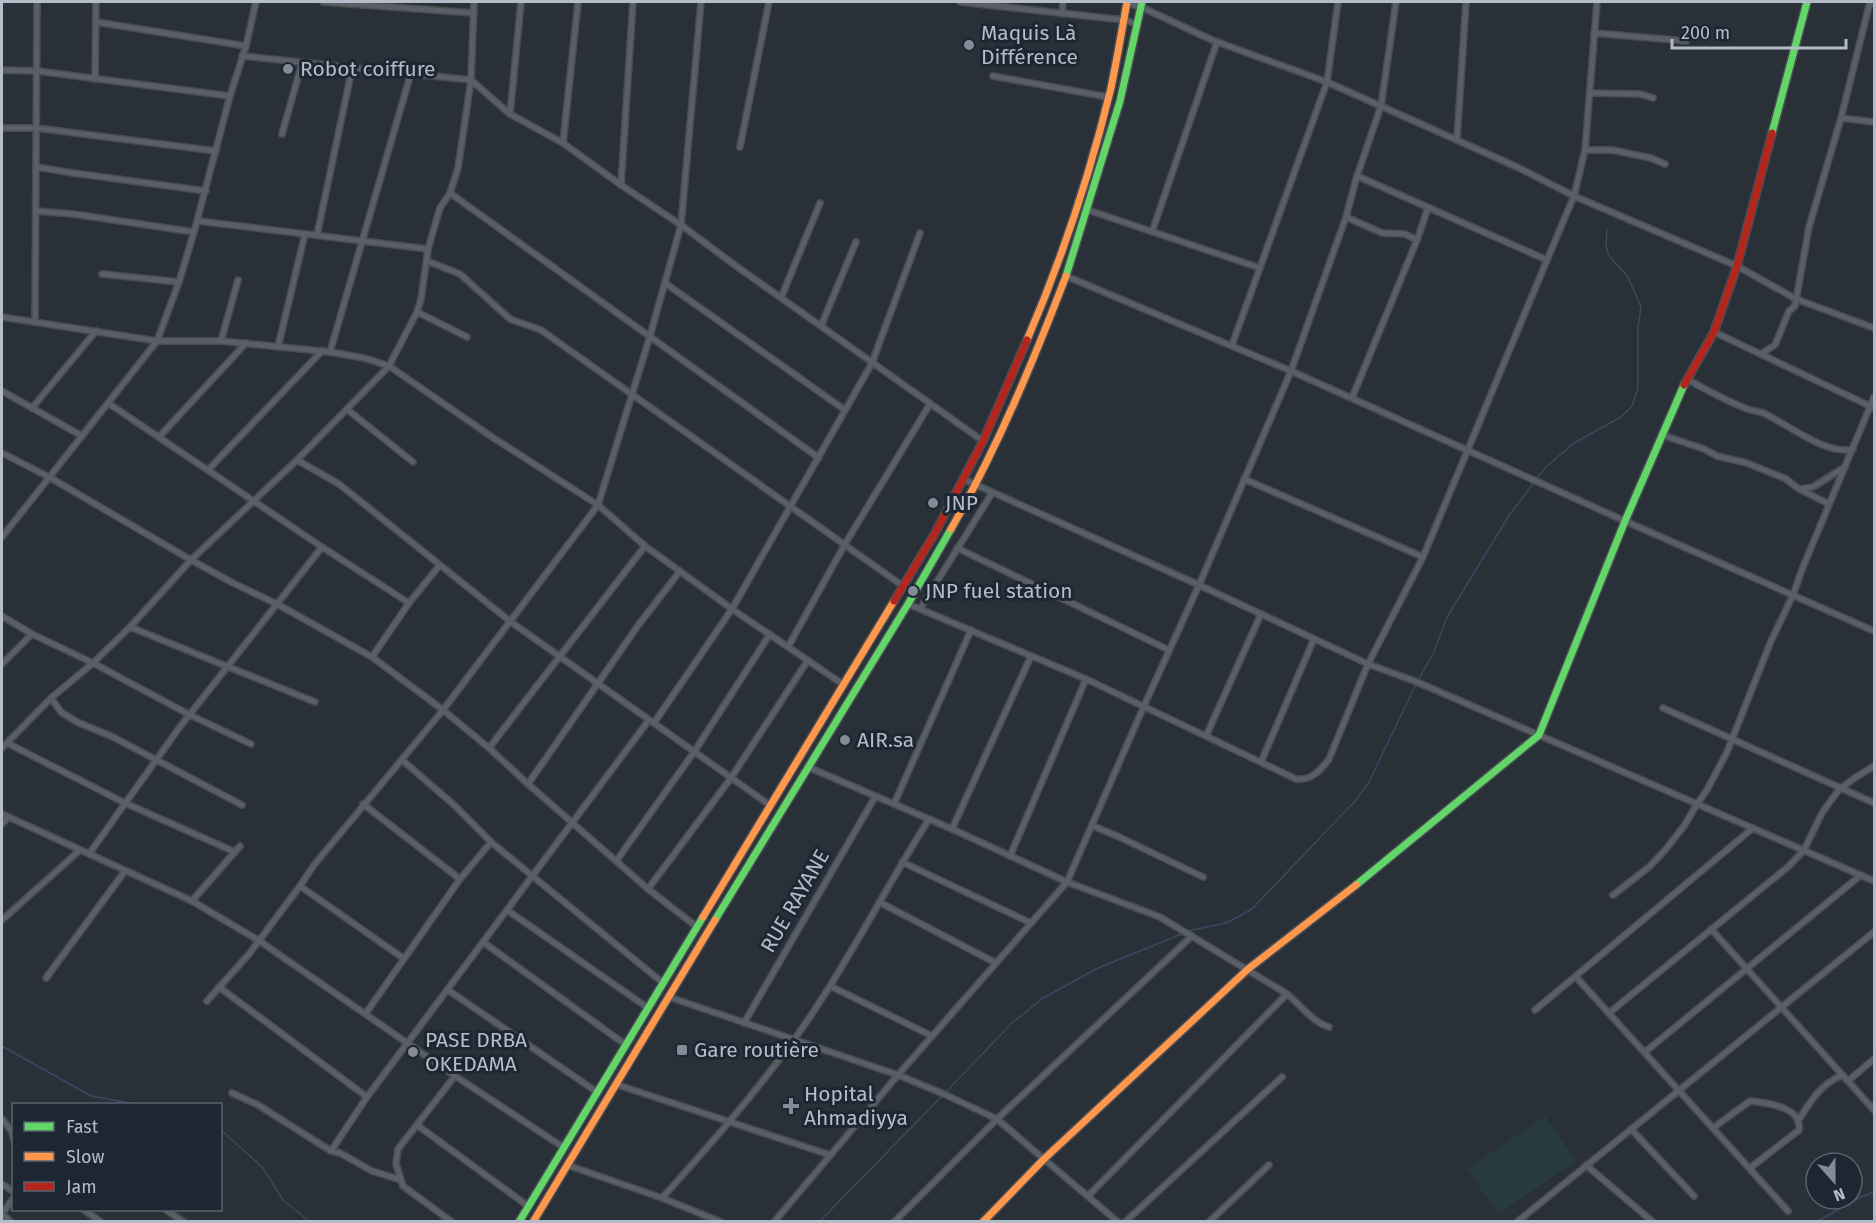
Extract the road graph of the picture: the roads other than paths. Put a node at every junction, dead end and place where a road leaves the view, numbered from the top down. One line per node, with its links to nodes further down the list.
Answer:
1 (37, 2): 35 (street)
2 (96, 2): 25 (street)
3 (256, 2): 30 (street)
4 (323, 2): 22 (street)
5 (474, 2): 22 (street)
6 (521, 2): 46 (street)
7 (578, 2): 53 (street)
8 (633, 2): 60 (street)
9 (701, 2): 70 (street)
10 (769, 2): 54 (street)
11 (960, 2): 12 (street)
12 (972, 2): 23 (street)
13 (1063, 2): 23 (street)
14 (1127, 2): 21 (street); 24 (main road)
15 (1338, 2): 40 (street)
16 (1396, 2): 45 (street)
17 (1466, 2): 52 (street)
18 (1597, 2): 27 (street)
19 (1807, 2): 82 (main road)
20 (1870, 2): 47 (street)
21 (1141, 4): 26 (main road); 29 (street)
22 (474, 13): 39 (street)
23 (1062, 14): 24 (street)
24 (1124, 20): 26 (street); 43 (main road)
25 (96, 22): 30 (street); 38 (street)
26 (1138, 24): 66 (main road)
27 (1594, 33): 28 (street); 41 (street)
28 (1686, 41)
29 (1217, 42): 40 (street); 72 (street)
30 (246, 46): 31 (street)
31 (242, 56): 32 (street); 42 (street)
32 (302, 63): 33 (street); 51 (street)
33 (352, 69): 36 (street); 75 (street)
34 (2, 70): 35 (street)
35 (37, 71): 38 (street); 50 (street)
36 (411, 73): 39 (street); 77 (street)
37 (993, 76): 43 (street)
38 (95, 79): 42 (street)
39 (471, 80): 46 (street); 62 (street)
40 (1327, 82): 45 (street); 83 (street)
41 (1590, 93): 44 (street); 55 (street)
42 (230, 96): 56 (street)
43 (1108, 98): 125 (main road)
44 (1653, 98)
45 (1381, 106): 52 (street); 59 (street)
46 (510, 114): 53 (street)
47 (1842, 118): 48 (street); 90 (street)
48 (1875, 122)
49 (2, 128): 50 (street)
50 (36, 128): 56 (street); 58 (street)
51 (282, 134)
52 (1457, 140): 63 (street)
53 (563, 143): 60 (street)
54 (740, 147)
55 (1585, 150): 57 (street); 63 (street)
56 (216, 151): 61 (street)
57 (1665, 164)
58 (37, 167): 61 (street); 67 (street)
59 (1357, 176): 65 (street); 68 (street)
60 (621, 185): 70 (street)
61 (206, 191): 69 (street)
62 (450, 193): 79 (street); 98 (street)
63 (1574, 196): 80 (street); 82 (street)
64 (820, 203): 89 (street)
65 (1428, 208): 76 (street); 80 (street)
66 (1088, 210): 72 (street); 85 (main road)
67 (36, 211): 71 (street); 93 (street)
68 (1346, 217): 76 (street); 110 (street)
69 (198, 221): 71 (street); 74 (street)
70 (681, 225): 88 (street); 89 (street)
71 (194, 232): 87 (street)
72 (1152, 232): 83 (street)
73 (920, 233): 108 (street)
74 (305, 234): 75 (street); 104 (street)
75 (317, 236): 77 (street)
76 (1417, 240): 115 (street)
77 (362, 241): 79 (street); 106 (street)
78 (856, 243): 94 (street)
79 (428, 249): 81 (street)
80 (1547, 260): 127 (street)
81 (427, 261): 91 (street); 113 (street)
82 (1737, 266): 90 (street); 97 (main road)
83 (1260, 268): 103 (street)
84 (102, 274): 87 (street)
85 (1066, 276): 103 (street); 137 (main road)
86 (238, 280): 101 (street)
87 (179, 282): 100 (street)
88 (665, 283): 98 (street); 121 (street)
89 (781, 298): 94 (street)
90 (1796, 299): 95 (street); 107 (street)
91 (417, 312): 99 (street); 109 (street)
92 (2, 317): 93 (street)
93 (35, 321): 96 (street)
94 (821, 326): 108 (street)
95 (1875, 328)
96 (96, 331): 100 (street); 119 (street)
97 (1714, 332): 107 (street); 111 (main road)
98 (650, 336): 113 (street); 129 (street)
99 (467, 338)
100 (157, 341): 101 (street); 116 (street)
101 (220, 341): 102 (street)
102 (246, 343): 104 (street); 124 (street)
103 (1232, 345): 110 (street)
104 (278, 347): 105 (street)
105 (322, 351): 106 (street); 133 (street)
106 (330, 352): 109 (street)
107 (1761, 354): 118 (street)
108 (872, 363): 117 (street); 121 (street)
109 (389, 366): 120 (street); 142 (street)
110 (1292, 371): 115 (street); 136 (street)
111 (1687, 379): 122 (main road); 126 (street)
112 (2, 391): 119 (street)
113 (632, 393): 142 (street); 143 (street)
114 (1875, 397): 118 (street)
115 (1352, 398): 127 (street)
116 (108, 403): 123 (street); 124 (street)
117 (930, 404): 125 (street); 146 (street)
118 (1873, 407): 126 (street)
119 (32, 408): 123 (street)
120 (348, 410): 130 (street); 131 (street)
121 (845, 410): 129 (street)
122 (1662, 435): 138 (street); 144 (main road)
123 (82, 436): 134 (street)
124 (159, 437): 133 (street)
125 (983, 441): 135 (main road)
126 (1853, 449): 132 (street)
127 (1469, 450): 144 (street); 150 (street)
128 (2, 453): 134 (street)
129 (819, 458): 143 (street)
130 (297, 460): 140 (street); 152 (street)
131 (413, 462)
132 (1845, 466): 138 (street); 141 (street)
133 (208, 470): 140 (street)
134 (49, 477): 145 (street); 151 (street)
135 (963, 479): 137 (street); 155 (main road)
136 (1244, 479): 150 (street); 154 (street)
137 (976, 486): 139 (street); 159 (main road)
138 (1799, 489): 141 (street)
139 (992, 493): 149 (street); 154 (street)
140 (254, 501): 148 (street); 151 (street)
141 (1829, 504): 156 (street)
142 (598, 505): 147 (street); 164 (street)
143 (791, 507): 146 (street); 160 (street)
144 (1624, 521): 156 (street); 191 (main road)
145 (2, 537)
146 (844, 544): 155 (street); 171 (street)
147 (645, 546): 153 (street); 175 (street)
148 (322, 547): 157 (street); 158 (street)
149 (957, 548): 161 (street); 172 (street)
150 (1423, 557): 179 (street)
151 (191, 560): 158 (street); 165 (street)
152 (439, 566): 157 (street); 164 (street)
153 (680, 571): 160 (street); 182 (street)
154 (1199, 585): 162 (street); 172 (street)
155 (903, 586): 183 (main road)
156 (1793, 595): 167 (street); 193 (street)
157 (409, 603): 174 (street)
158 (277, 604): 174 (street); 180 (street)
159 (908, 604): 161 (street); 203 (main road)
160 (732, 609): 169 (street); 190 (street)
161 (920, 609): 166 (street)
162 (1261, 614): 170 (street); 192 (street)
163 (2, 616): 168 (street)
164 (511, 622): 175 (street); 188 (street)
165 (130, 627): 177 (street); 180 (street)
166 (971, 630): 173 (street); 211 (street)
167 (1875, 631)
168 (32, 634): 177 (street); 178 (street)
169 (770, 634): 171 (street); 198 (street)
170 (1314, 639): 179 (street); 201 (street)
171 (788, 647): 176 (street)
172 (1169, 650): 186 (street)
173 (1031, 656): 181 (street); 222 (street)
174 (372, 657): 188 (street)
175 (560, 657): 182 (street); 197 (street)
176 (808, 660): 183 (street); 204 (street)
177 (93, 663): 184 (street); 189 (street)
178 (2, 664)
179 (1368, 664): 191 (street); 201 (street)
180 (228, 668): 185 (street); 189 (street)
181 (1086, 679): 186 (street); 229 (street)
182 (597, 684): 190 (street); 205 (street)
183 (844, 685): 214 (main road)
184 (51, 698): 194 (street); 199 (street)
185 (315, 702)
186 (1144, 706): 192 (street); 220 (street)
187 (1663, 708): 193 (street)
188 (443, 710): 197 (street); 200 (street)
189 (190, 715): 195 (street); 199 (street)
190 (652, 722): 198 (street); 218 (street)
191 (1539, 735): 212 (street); 256 (main road)
192 (1206, 736): 201 (street)
193 (1732, 739): 206 (street); 212 (street)
194 (7, 743): 196 (street); 209 (street)
195 (251, 744)
196 (2, 748)
197 (489, 748): 205 (street)
198 (694, 752): 204 (street); 230 (street)
199 (156, 760): 209 (street); 213 (street)
200 (402, 760): 210 (street); 223 (street)
201 (1261, 762)
202 (1875, 766): 206 (street)
203 (808, 767): 207 (street); 264 (main road)
204 (731, 778): 214 (street); 240 (street)
205 (528, 783): 218 (street)
206 (1842, 788): 208 (street); 226 (street)
207 (875, 797): 211 (street); 271 (street, RUE RAYANE)
208 (1875, 802)
209 (125, 803): 227 (street); 228 (street)
210 (363, 804): 236 (street); 239 (street)
211 (894, 804): 217 (street)
212 (1697, 804): 221 (street); 241 (street)
213 (242, 805)
214 (771, 806): 247 (main road)
215 (2, 814): 216 (street)
216 (9, 817): 219 (street); 225 (street)
217 (929, 819): 222 (street); 231 (street)
218 (573, 822): 230 (street); 234 (street)
219 (2, 824)
220 (1093, 826): 235 (street); 238 (street)
221 (1753, 828): 226 (street); 257 (street)
222 (952, 829): 229 (street)
223 (491, 842): 234 (street); 236 (street)
224 (240, 846): 227 (street)
225 (80, 850): 228 (street); 245 (street)
226 (1804, 850): 233 (street); 248 (street)
227 (235, 852): 242 (street)
228 (89, 854): 232 (street)
229 (1010, 856): 238 (street)
230 (617, 860): 240 (street)
231 (902, 862): 243 (street); 246 (street)
232 (125, 871): 242 (street); 258 (street)
233 (1862, 875): 237 (street); 255 (street)
234 (533, 876): 244 (street); 259 (street)
235 (1203, 877)
236 (460, 879): 253 (street)
237 (1875, 881)
238 (1067, 882): 246 (street); 250 (street)
239 (300, 886): 251 (street); 253 (street)
240 (648, 889): 247 (street)
241 (1613, 895)
242 (192, 901): 251 (street)
243 (879, 902): 254 (street); 260 (street)
244 (507, 910): 252 (street); 267 (street)
245 (2, 920)
246 (1031, 923): 254 (street)
247 (697, 927): 259 (main road)
248 (1711, 930): 255 (street); 270 (street)
249 (1875, 932): 266 (street)
250 (1192, 936): 256 (street); 291 (street)
251 (258, 940): 261 (street); 269 (street)
252 (483, 942): 262 (street); 276 (street)
253 (403, 958): 269 (street)
254 (996, 963): 273 (street)
255 (1747, 968): 266 (street); 277 (street)
256 (1248, 969): 263 (street); 301 (main road)
257 (1576, 976): 268 (street); 270 (street)
258 (46, 978)
259 (663, 982): 267 (main road)
260 (830, 986): 273 (street); 274 (street)
261 (219, 987): 265 (street); 288 (street)
262 (448, 990): 275 (street); 286 (street)
263 (1287, 994): 272 (street); 307 (street)
264 (669, 997): 271 (street); 284 (main road)
265 (207, 1001)
266 (1782, 1007): 280 (street); 285 (street)
267 (648, 1008): 276 (main road)
268 (1535, 1010)
269 (366, 1013): 275 (street)
270 (1609, 1013): 277 (street)
271 (744, 1023): 274 (street)
272 (1329, 1027)
273 (932, 1036): 279 (street)
274 (794, 1040): 279 (street); 293 (street)
275 (408, 1043): 281 (street); 288 (street)
276 (626, 1045): 286 (main road)
277 (1645, 1052): 285 (street)
278 (1875, 1059): 283 (street)
279 (898, 1075): 291 (street); 300 (street)
280 (1843, 1075): 283 (street); 292 (street)
281 (455, 1076): 294 (street); 298 (street)
282 (1282, 1077): 327 (street)
283 (1848, 1081): 289 (street)
284 (615, 1084): 293 (street); 302 (main road)
285 (1679, 1090): 295 (street); 296 (street)
286 (597, 1092): 298 (main road)
287 (232, 1093): 299 (street)
288 (367, 1097): 299 (street)
289 (1875, 1110)
290 (2, 1119): 297 (street)
291 (997, 1119): 301 (street); 324 (street)
292 (1798, 1121): 295 (street); 305 (street)
293 (730, 1122): 300 (street); 309 (street)
294 (417, 1125): 306 (street); 311 (street)
295 (1713, 1128): 305 (street)
296 (1631, 1129): 304 (street); 308 (street)
297 (12, 1132)
298 (563, 1147): 311 (main road)
299 (331, 1150): 306 (street)
300 (830, 1155): 323 (street)
301 (1044, 1159): 307 (street); 325 (main road)
302 (567, 1165): 309 (street); 321 (main road)
303 (1269, 1165): 328 (street)
304 (1586, 1165): 329 (street); 330 (street)
305 (1750, 1168): 314 (street)
306 (401, 1180): 319 (street)
307 (1088, 1196): 326 (street)
308 (1694, 1196)
309 (662, 1198): 322 (street)
310 (12, 1200): 315 (street)
311 (528, 1206): 320 (main road)
312 (87, 1211): 317 (street)
313 (169, 1211): 318 (street)
314 (1788, 1212)
315 (2, 1214): 316 (street)
316 (11, 1221)
317 (101, 1221)
318 (184, 1221)
319 (452, 1221)
320 (519, 1221)
321 (533, 1221)
322 (721, 1221)
323 (774, 1221)
324 (894, 1221)
325 (983, 1221)
326 (1118, 1221)
327 (1125, 1221)
328 (1209, 1221)
329 (1517, 1221)
330 (1653, 1221)

